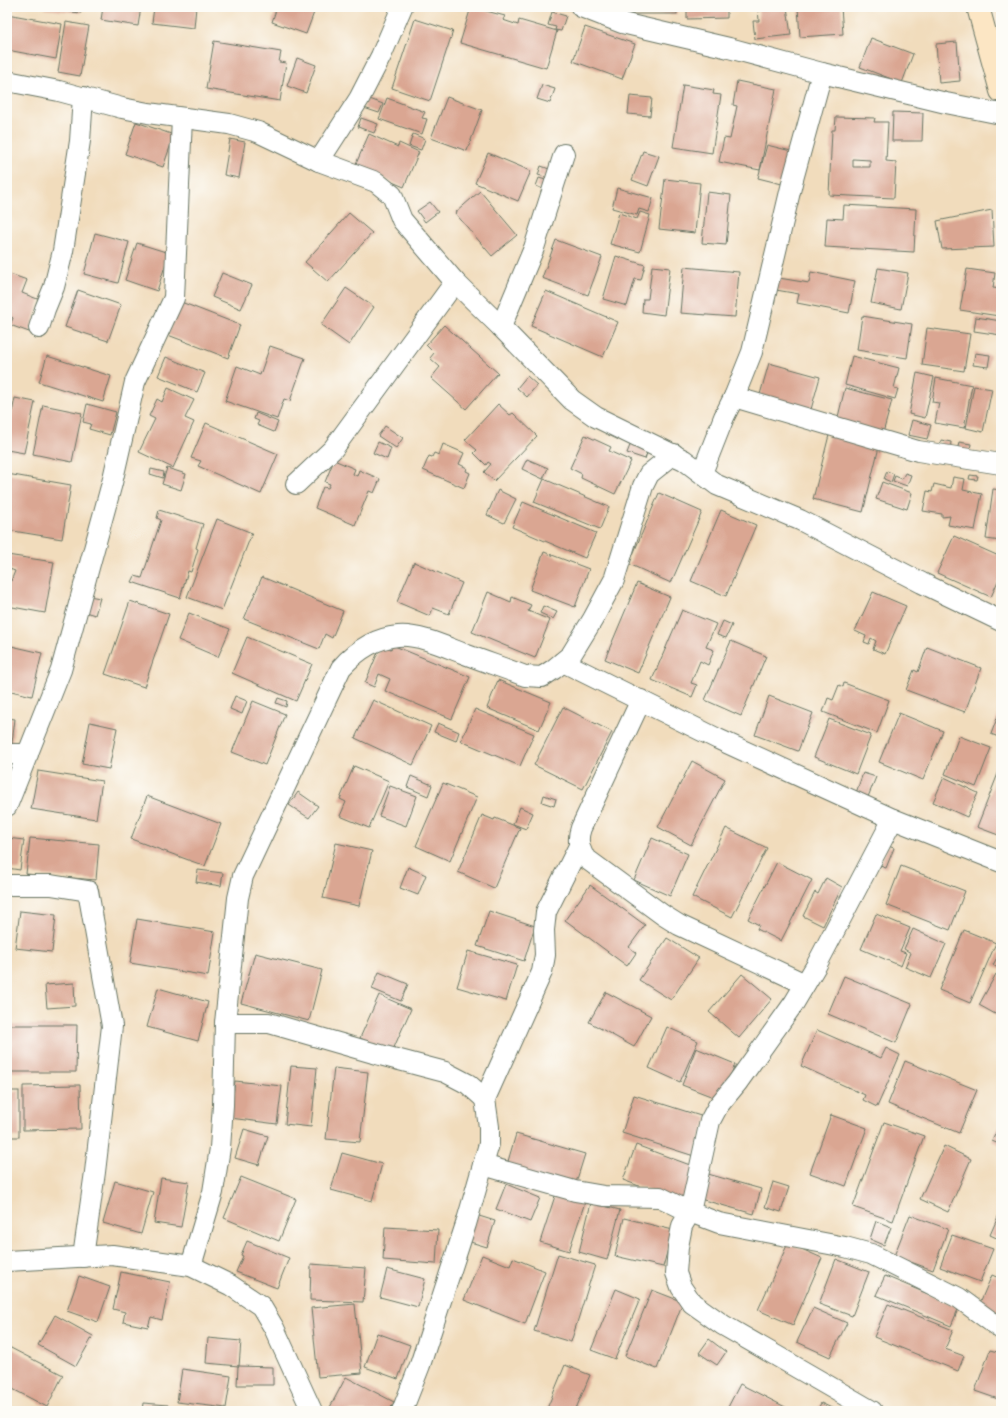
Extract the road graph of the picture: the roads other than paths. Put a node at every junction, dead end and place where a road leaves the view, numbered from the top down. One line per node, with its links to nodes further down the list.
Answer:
1 (402, 7): 11 (street)
2 (581, 7): 4 (street)
3 (978, 7): 6 (street)
4 (822, 73): 8 (street); 15 (street)
5 (7, 81): 7 (street)
6 (1001, 91)
7 (84, 97): 9 (street); 14 (street)
8 (1001, 114)
9 (182, 118): 11 (street); 24 (street)
10 (564, 154): 13 (street)
11 (319, 161): 12 (street)
12 (455, 282): 13 (street); 19 (street)
13 (501, 327): 16 (street)
14 (39, 328)
15 (734, 397): 17 (street); 18 (street)
16 (674, 454): 18 (street); 21 (street)
17 (1001, 464)
18 (702, 473): 20 (street)
19 (296, 484)
20 (1001, 621)
21 (563, 662): 22 (street); 31 (street)
22 (641, 700): 26 (street); 27 (street)
23 (7, 754): 24 (street)
24 (28, 754): 25 (street)
25 (7, 806)
26 (893, 819): 28 (street); 30 (street)
27 (579, 846): 30 (street); 32 (street)
28 (1001, 862)
29 (7, 885): 35 (street)
30 (805, 984): 34 (street)
31 (225, 1023): 32 (street); 37 (street)
32 (485, 1099): 33 (street)
33 (483, 1165): 34 (street); 40 (street)
34 (690, 1212): 38 (street); 41 (street)
35 (84, 1257): 36 (street); 37 (street)
36 (7, 1261)
37 (191, 1266): 39 (street)
38 (1001, 1329)
39 (312, 1411)
40 (402, 1411)
41 (872, 1411)

